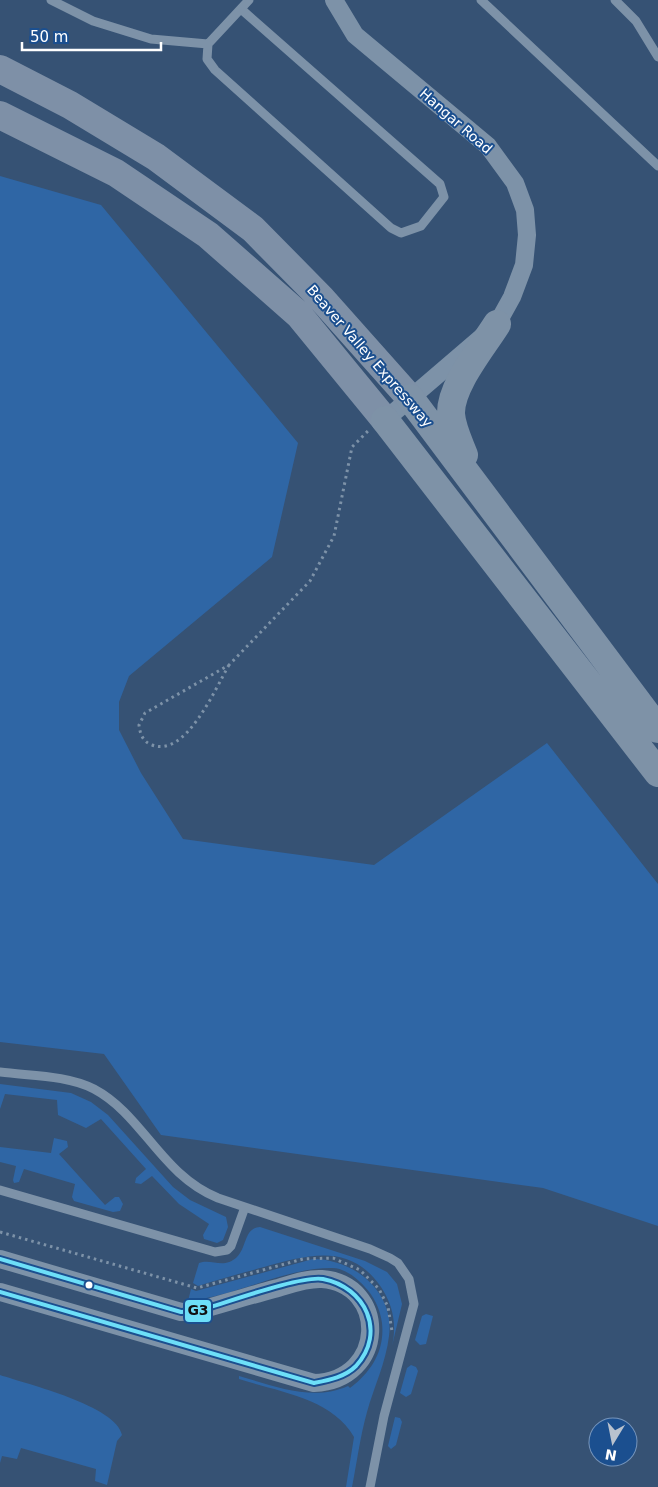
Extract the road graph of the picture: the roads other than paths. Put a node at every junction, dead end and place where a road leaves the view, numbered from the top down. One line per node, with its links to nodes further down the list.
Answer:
1 (51, 0): 7 (lane)
2 (249, 0): 6 (lane)
3 (334, 0): 12 (street, Hangar Road)
4 (481, 0): 11 (lane)
5 (615, 0): 8 (lane)
6 (241, 9): 7 (lane); 7 (lane)
7 (208, 44)
8 (658, 57)
9 (0, 70): 13 (highway, Beaver Valley Expressway)
10 (0, 115): 14 (highway, Beaver Valley Expressway)
11 (658, 166)
12 (497, 324): 13 (street, Hangar Road); 15 (highway)
13 (410, 398): 14 (street, Hangar Road); 15 (highway, Beaver Valley Expressway)
14 (384, 420): 17 (highway, Beaver Valley Expressway)
15 (474, 480): 16 (highway, Beaver Valley Expressway)
16 (658, 729)
17 (658, 773)
18 (0, 1072): 20 (lane)
19 (0, 1190): 20 (lane)
20 (245, 1207): 23 (lane)
21 (0, 1259): 22 (street)
22 (0, 1292)
23 (370, 1487)

